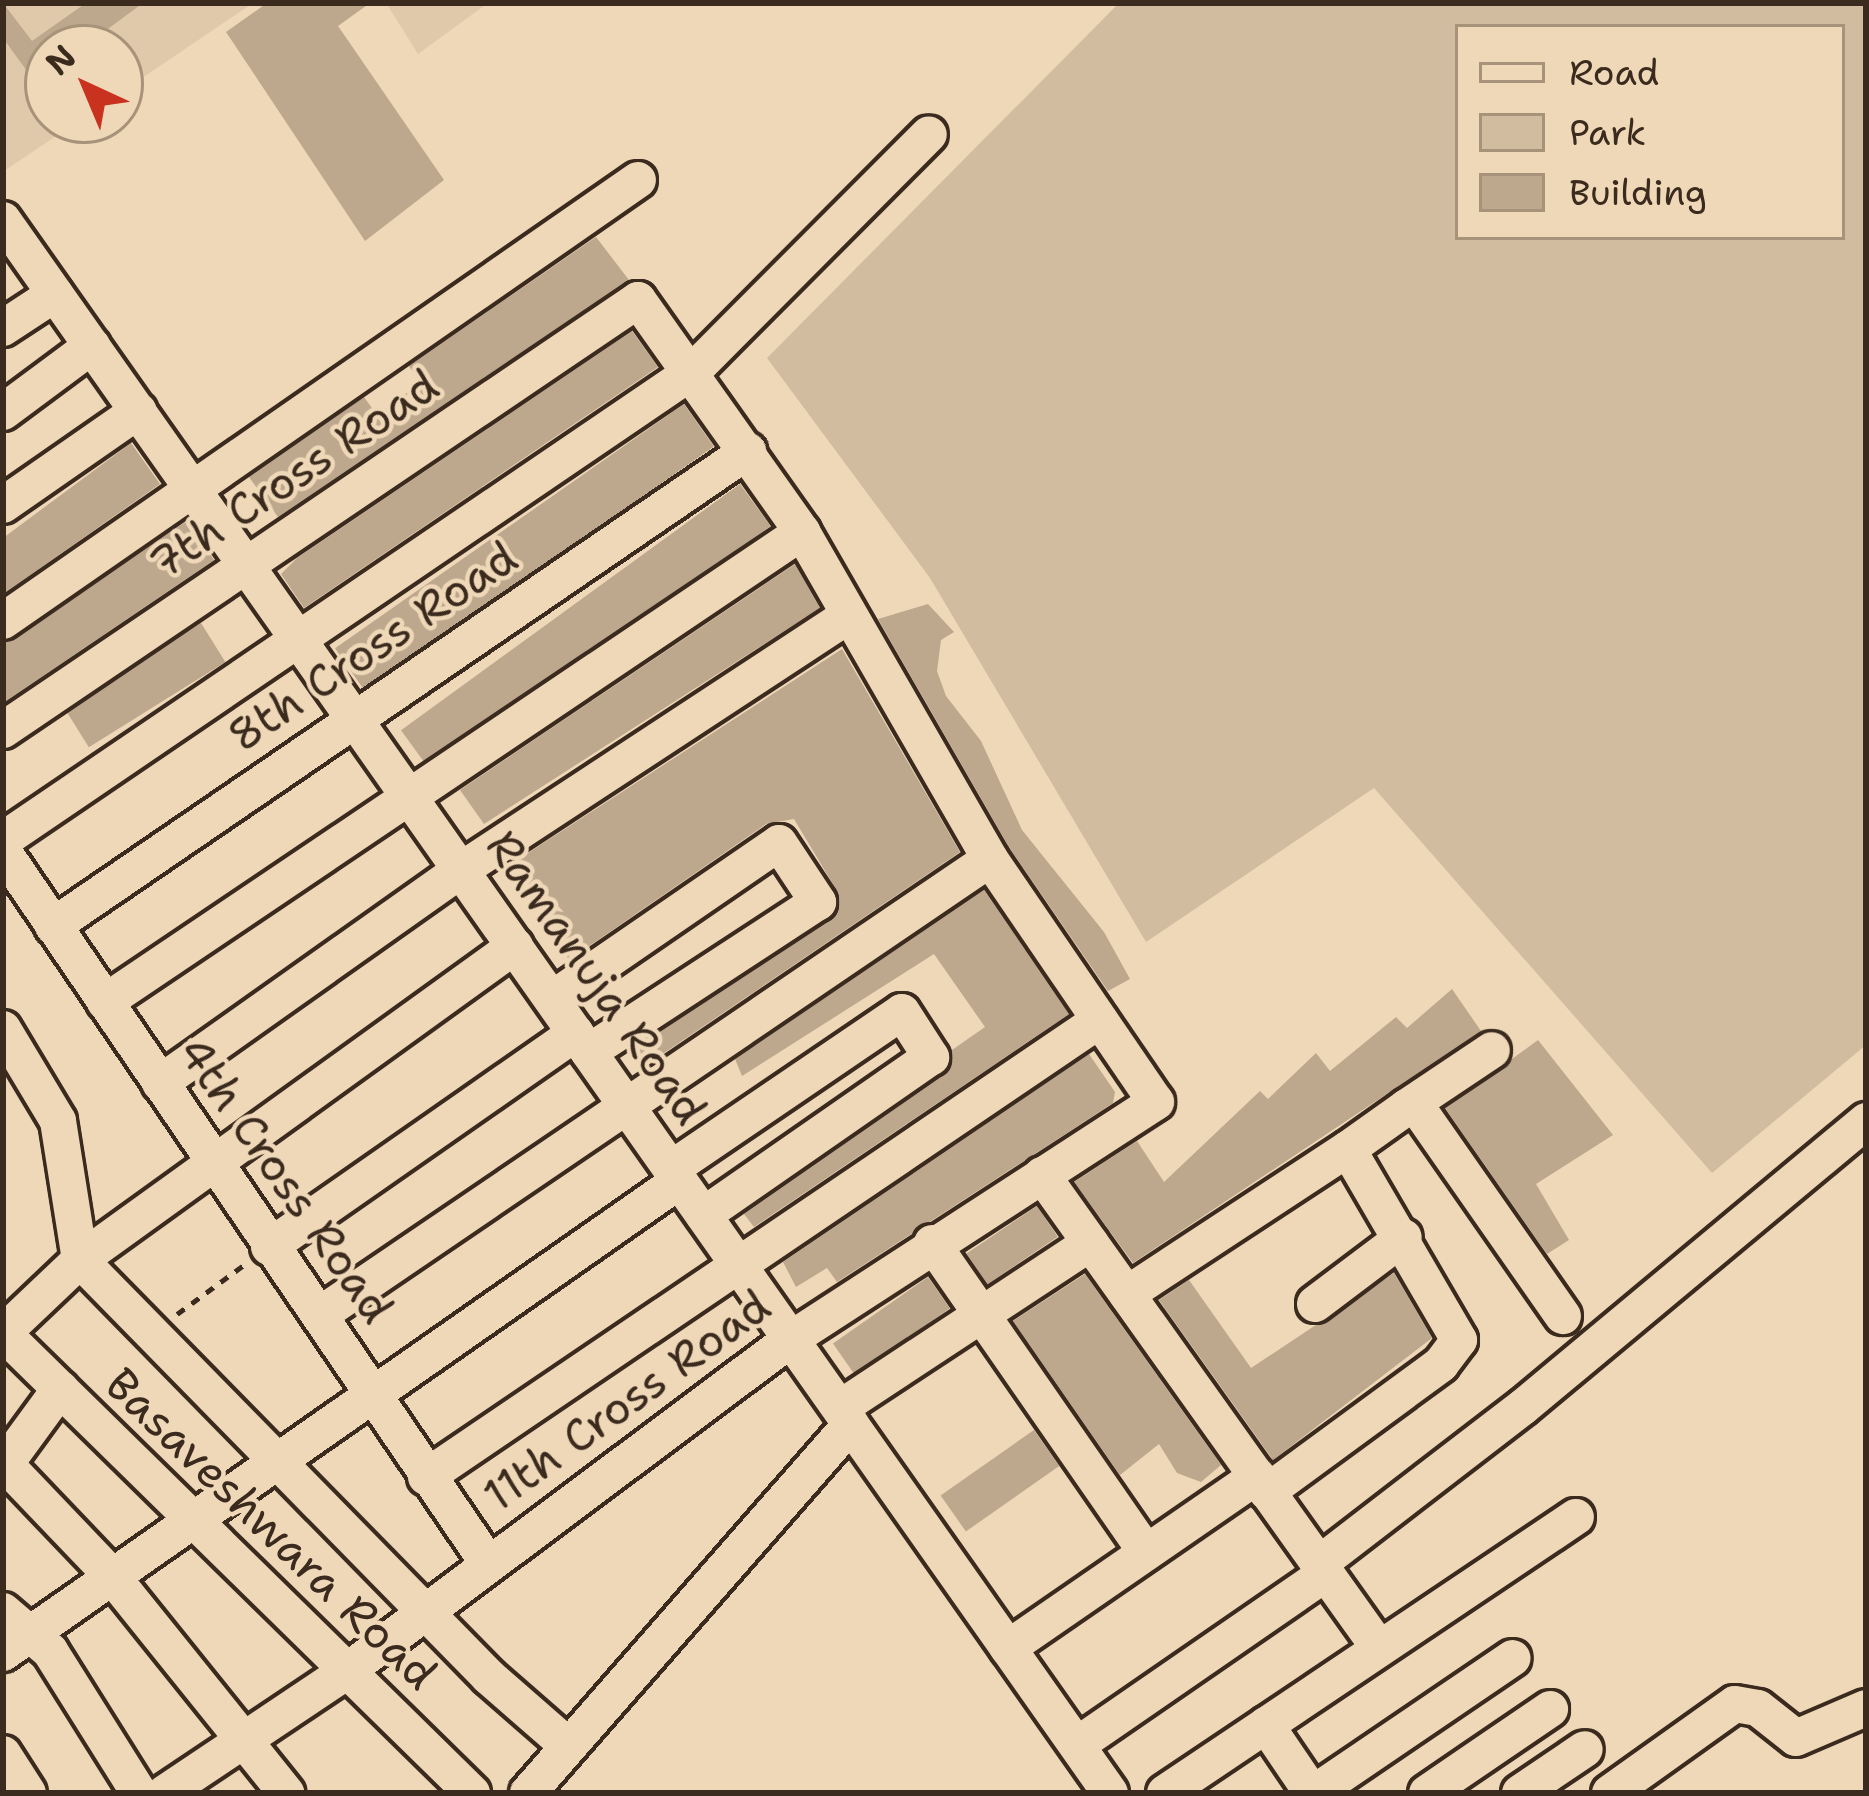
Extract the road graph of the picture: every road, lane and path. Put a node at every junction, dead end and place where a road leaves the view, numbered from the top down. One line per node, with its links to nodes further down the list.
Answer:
1 (929, 134): 7 (street)
2 (638, 180): 11 (street)
3 (3, 220): 4 (street, Ramanuja Road)
4 (55, 294): 5 (street); 6 (street, Ramanuja Road)
5 (3, 328)
6 (92, 346): 8 (street, Ramanuja Road); 9 (street)
7 (693, 371): 10 (street); 14 (street, 7th Cross Road); 17 (street)
8 (138, 411): 11 (street, Ramanuja Road); 12 (street)
9 (3, 412)
10 (748, 451): 13 (street); 18 (street, 8th Cross Road)
11 (192, 487): 14 (street, Ramanuja Road); 16 (street)
12 (3, 505)
13 (802, 532): 15 (street); 20 (street)
14 (247, 565): 17 (street, Ramanuja Road); 19 (street, 7th Cross Road)
15 (848, 616): 23 (street); 24 (street)
16 (3, 621)
17 (301, 642): 18 (street, Ramanuja Road); 21 (street)
18 (354, 717): 20 (street, Ramanuja Road); 25 (street, 8th Cross Road)
19 (3, 730)
20 (410, 797): 24 (street, Ramanuja Road); 28 (street)
21 (3, 840)
22 (3, 851): 25 (street, 4th Cross Road)
23 (990, 860): 29 (street); 34 (street)
24 (461, 870): 26 (street, Ramanuja Road); 33 (street)
25 (53, 926): 28 (street, 4th Cross Road)
26 (515, 946): 27 (street, Ramanuja Road); 38 (street)
27 (552, 999): 31 (street, Ramanuja Road); 31 (street)
28 (105, 1002): 33 (street, 4th Cross Road)
29 (1100, 1020): 39 (street, 11th Cross Road); 47 (street)
30 (3, 1029): 46 (street)
31 (583, 1043): 34 (street, Ramanuja Road); 45 (street)
32 (1492, 1050): 35 (street)
33 (160, 1083): 38 (street, 4th Cross Road)
34 (627, 1105): 40 (street, Ramanuja Road); 50 (street)
35 (1407, 1106): 37 (street); 52 (street)
36 (1866, 1121): 67 (street)
37 (1348, 1149): 42 (street); 48 (street)
38 (212, 1160): 45 (street, 4th Cross Road); 46 (street)
39 (1042, 1174): 43 (street, 11th Cross Road); 44 (street)
40 (675, 1175): 41 (street, Ramanuja Road); 41 (street); 57 (street)
41 (704, 1215): 47 (street, Ramanuja Road)
42 (1405, 1237): 49 (street); 62 (street)
43 (932, 1243): 51 (street); 54 (street, 11th Cross Road)
44 (1090, 1243): 48 (street); 51 (street)
45 (269, 1246): 50 (street, 4th Cross Road); 53 (path)
46 (80, 1260): 53 (street); 55 (street)
47 (740, 1266): 54 (street, Ramanuja Road); 61 (street)
48 (1127, 1294): 62 (street)
49 (1316, 1304)
50 (321, 1314): 57 (street, 4th Cross Road)
51 (981, 1316): 58 (street); 65 (street)
52 (1563, 1316)
53 (153, 1331): 59 (street)
54 (791, 1339): 58 (street, Ramanuja Road); 66 (street, 11th Cross Road)
55 (5, 1340): 56 (street, Basaveshwara Road)
56 (60, 1389): 60 (street); 64 (street, Basaveshwara Road)
57 (375, 1396): 59 (street); 61 (street, 4th Cross Road)
58 (845, 1416): 71 (street, Ramanuja Road); 80 (street)
59 (277, 1456): 64 (street); 69 (street)
60 (4, 1466): 68 (street)
61 (426, 1477): 66 (street, 4th Cross Road)
62 (1262, 1484): 65 (street); 67 (street)
63 (1576, 1517): 72 (street)
64 (190, 1520): 68 (street); 74 (street, Basaveshwara Road)
65 (1146, 1552): 71 (street)
66 (488, 1563): 69 (street, 11th Cross Road)
67 (1323, 1569): 72 (street); 79 (street)
68 (111, 1576): 70 (street); 78 (street)
69 (427, 1609): 74 (street, 11th Cross Road); 80 (street)
70 (12, 1632): 84 (street)
71 (1008, 1648): 79 (street, Ramanuja Road)
72 (1379, 1648): 77 (street)
73 (1514, 1658): 91 (street)
74 (347, 1671): 78 (street, 11th Cross Road); 87 (street, Basaveshwara Road)
75 (1866, 1708): 94 (street)
76 (1550, 1709): 92 (street)
77 (1266, 1724): 90 (street); 91 (street)
78 (242, 1741): 85 (street, 11th Cross Road); 86 (street)
79 (1077, 1745): 89 (street, Ramanuja Road)
80 (568, 1746): 88 (street)
81 (1585, 1749): 93 (street)
82 (3, 1754): 83 (street)
83 (28, 1793)
84 (139, 1793)
85 (165, 1793)
86 (286, 1793)
87 (472, 1793)
88 (528, 1793)
89 (1110, 1793)
90 (1165, 1793)
91 (1313, 1793)
92 (1427, 1793)
93 (1520, 1793)
94 (1610, 1793)

